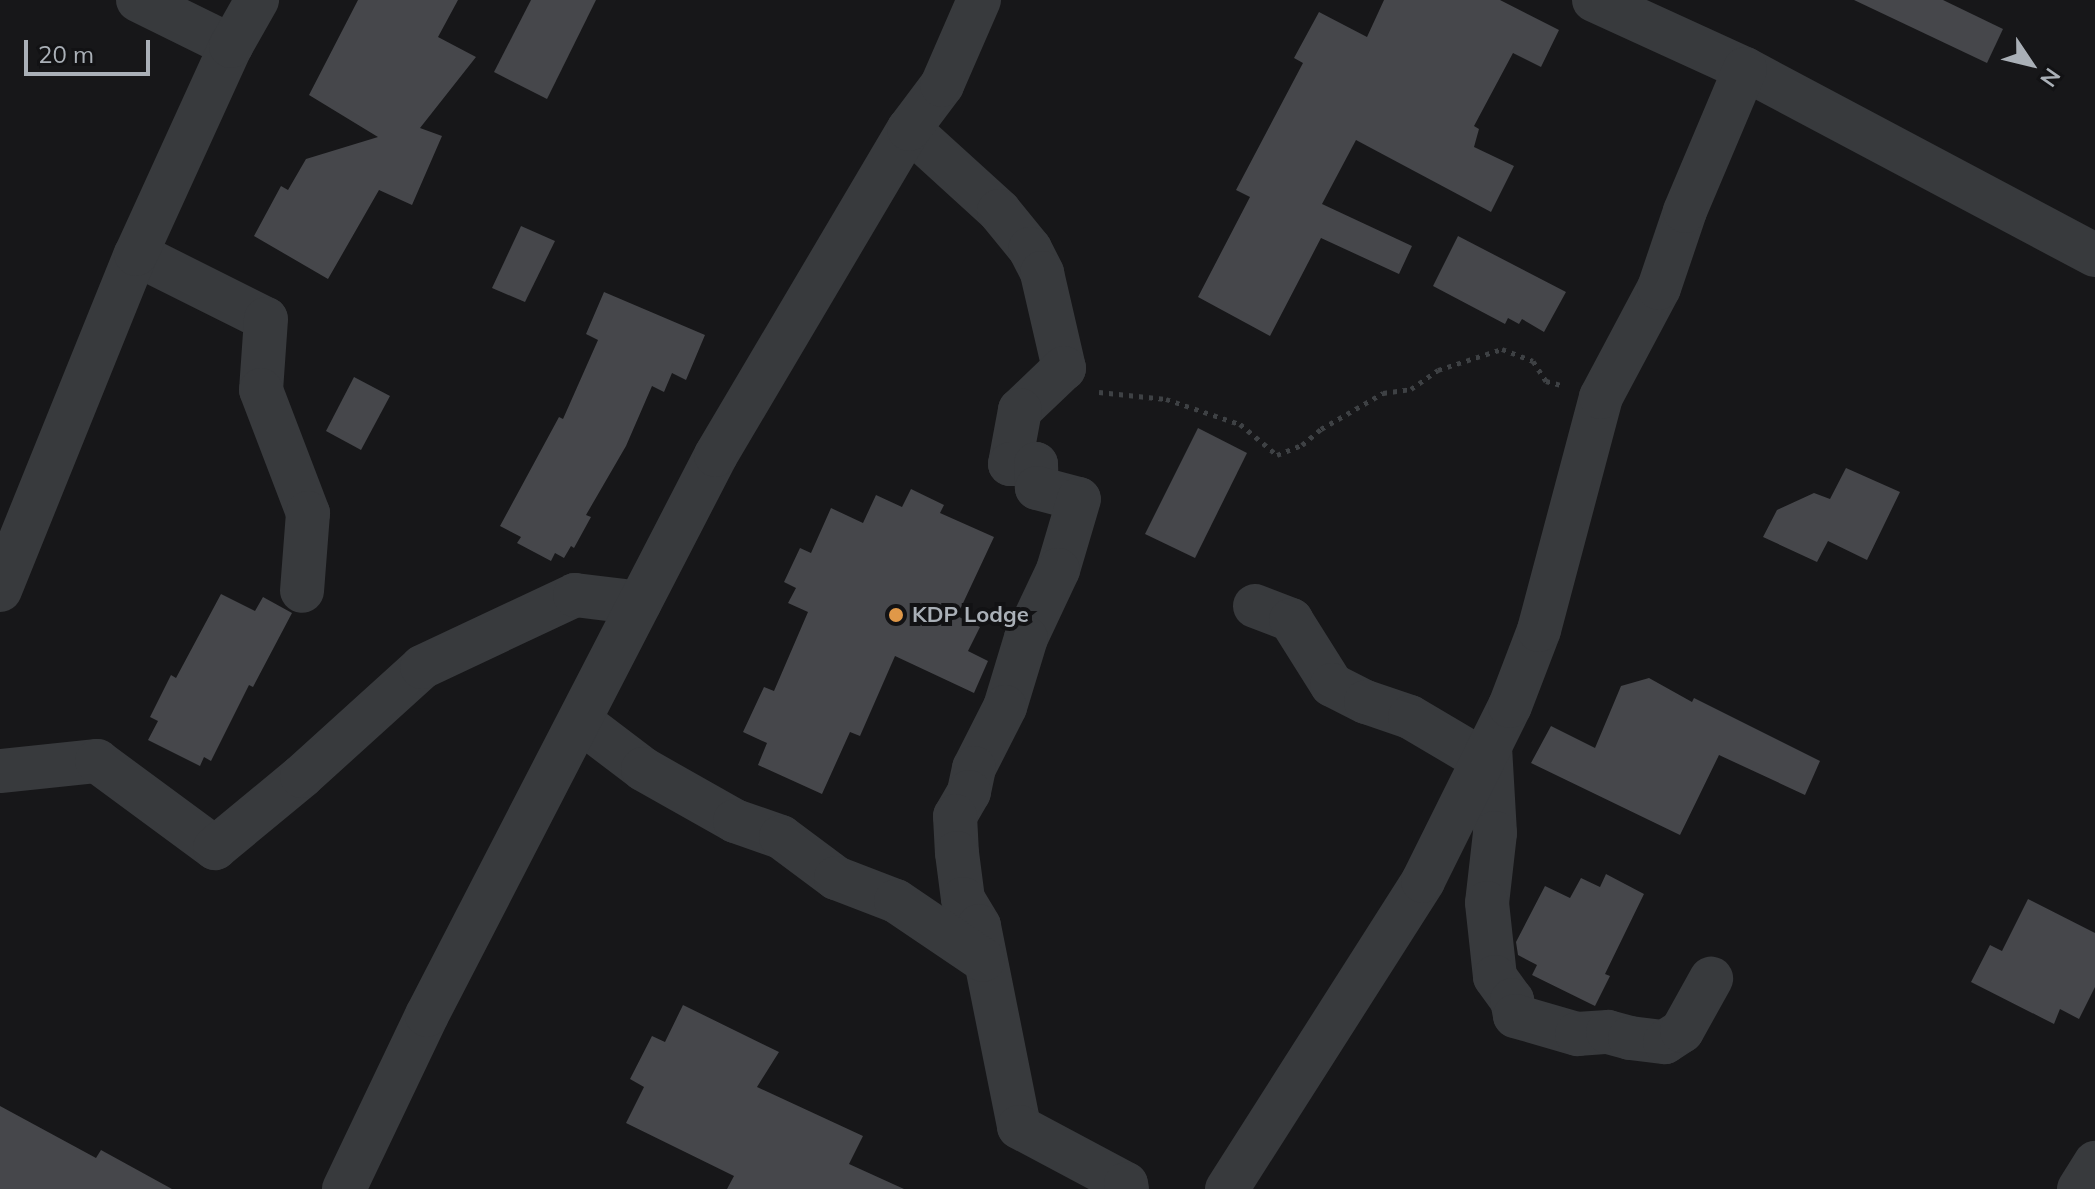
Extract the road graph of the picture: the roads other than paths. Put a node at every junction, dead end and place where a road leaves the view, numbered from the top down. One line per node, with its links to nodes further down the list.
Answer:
1 (138, 0): 5 (street)
2 (257, 0): 5 (street)
3 (979, 0): 7 (street)
4 (1594, 0): 6 (street)
5 (231, 46): 8 (street)
6 (1745, 69): 9 (street); 15 (street)
7 (909, 129): 12 (street); 17 (street)
8 (136, 254): 10 (street); 11 (street)
9 (2095, 255)
10 (0, 590)
11 (302, 591)
12 (640, 603): 14 (street); 16 (street)
13 (1255, 606): 15 (street)
14 (580, 721): 17 (street); 20 (street)
15 (1485, 750): 18 (street); 22 (street)
16 (0, 771)
17 (983, 960): 21 (street)
18 (1711, 979)
19 (2095, 1163): 23 (street)
20 (344, 1189)
21 (1127, 1189)
22 (1227, 1189)
23 (2079, 1189)

